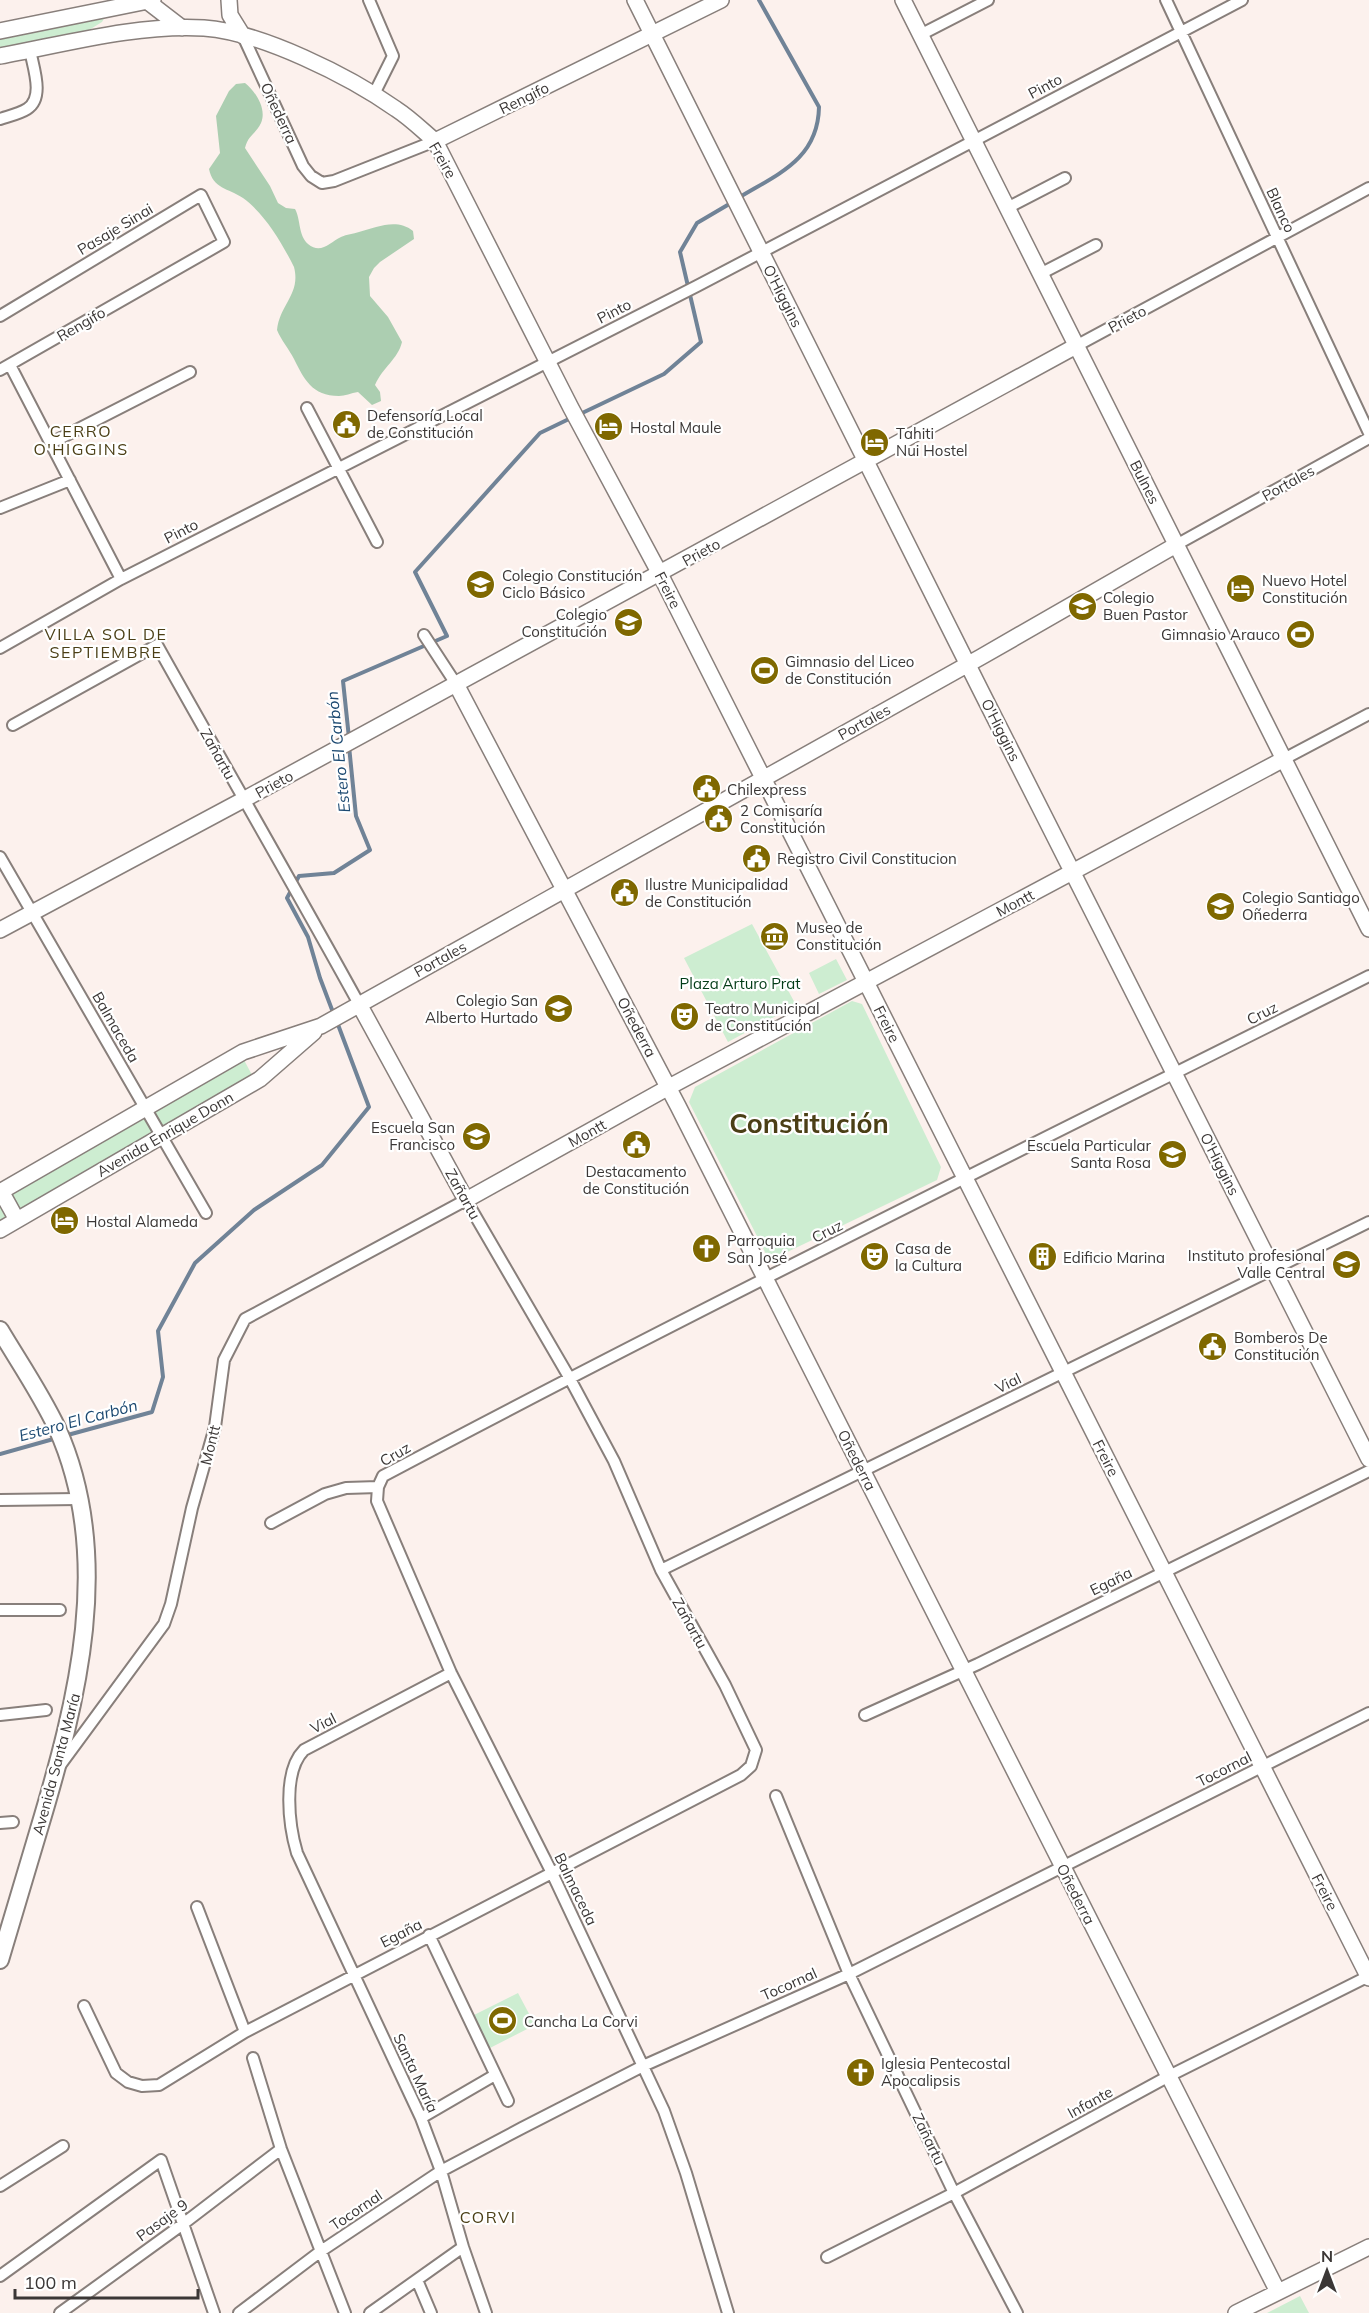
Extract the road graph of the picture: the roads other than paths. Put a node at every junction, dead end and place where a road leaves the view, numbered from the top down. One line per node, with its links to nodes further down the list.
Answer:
1 (229, 0): 16 (street)
2 (369, 0): 20 (street)
3 (635, 0): 14 (street, O'Higgins)
4 (721, 0): 14 (street, Rengifo)
5 (903, 0): 15 (street, Bulnes)
6 (988, 0): 15 (street)
7 (1166, 0): 13 (street, Blanco)
8 (1242, 0): 13 (street, Pinto)
9 (150, 1): 10 (street); 11 (street)
10 (117, 7): 12 (street); 17 (street)
11 (182, 28): 16 (street, Freire); 17 (street, Freire)
12 (0, 31)
13 (1181, 32): 23 (street, Pinto); 28 (street, Blanco)
14 (653, 34): 22 (street, Rengifo); 31 (street, O'Higgins)
15 (920, 35): 23 (street, Bulnes)
16 (243, 36): 20 (street, Freire); 25 (street, Oñederra)
17 (94, 38): 18 (street, Freire)
18 (30, 50): 19 (street, Freire); 21 (street)
19 (0, 56)
20 (374, 94): 22 (street, Freire)
21 (0, 119)
22 (435, 141): 25 (street, Rengifo); 35 (street, Freire)
23 (974, 141): 27 (street, Bulnes); 31 (street, Pinto)
24 (1065, 178): 27 (street)
25 (322, 183)
26 (1369, 188): 28 (street, Prieto)
27 (1007, 208): 32 (street, Bulnes)
28 (1278, 238): 34 (street, Prieto); 39 (street, Blanco)
29 (224, 242): 33 (street, Pasaje Sinai); 36 (street, Rengifo)
30 (1096, 245): 32 (street)
31 (760, 252): 35 (street, Pinto); 42 (street, O'Higgins)
32 (1040, 274): 34 (street, Bulnes)
33 (0, 316)
34 (1076, 346): 42 (street, Prieto); 47 (street, Bulnes)
35 (548, 362): 43 (street, Pinto); 48 (street, Freire)
36 (5, 368): 41 (street)
37 (190, 372): 41 (street)
38 (307, 408): 43 (street)
39 (1369, 433)
40 (1369, 438): 47 (street, Portales)
41 (51, 443): 44 (street)
42 (866, 461): 48 (street, Prieto); 52 (street, O'Higgins)
43 (338, 467): 46 (street); 49 (street, Pinto)
44 (70, 480): 45 (street); 49 (street)
45 (0, 507)
46 (377, 542)
47 (1176, 545): 52 (street, Portales); 56 (street, Bulnes)
48 (660, 574): 53 (street, Prieto); 57 (street, Freire)
49 (121, 579): 51 (street, Pinto)
50 (424, 635): 53 (street, Oñederra)
51 (0, 648)
52 (968, 664): 57 (street, Portales); 60 (street, O'Higgins)
53 (456, 684): 58 (street, Prieto); 61 (street, Oñederra)
54 (1369, 714): 56 (street, Montt)
55 (13, 725): 58 (street, Zañartu)
56 (1284, 759): 60 (street, Montt); 63 (street, Bulnes)
57 (763, 779): 61 (street, Portales); 66 (street, Freire)
58 (243, 800): 62 (street, Prieto); 67 (street, Zañartu)
59 (0, 858): 62 (street, Balmaceda)
60 (1072, 872): 66 (street, Montt); 71 (street, O'Higgins)
61 (565, 890): 67 (street, Portales); 72 (street, Oñederra)
62 (32, 912): 64 (street, Prieto); 73 (street, Balmaceda)
63 (1369, 929)
64 (0, 930)
65 (1369, 976): 71 (street, Cruz)
66 (866, 982): 72 (street, Montt); 75 (street, Freire)
67 (354, 1007): 68 (street, Avenida Enrique Donn); 77 (street, Zañartu)
68 (321, 1026): 69 (street, Avenida Enrique Donn); 70 (street, Avenida Enrique Donn)
69 (266, 1046): 70 (street); 73 (street, Avenida Enrique Donn)
70 (275, 1067): 74 (street, Avenida Enrique Donn)
71 (1174, 1074): 75 (street, Cruz); 82 (street, O'Higgins)
72 (669, 1087): 77 (street, Montt); 83 (street, Oñederra)
73 (146, 1108): 74 (street, Balmaceda); 76 (street, Avenida Enrique Donn)
74 (162, 1136): 78 (street, Balmaceda); 79 (street, Avenida Enrique Donn)
75 (964, 1177): 83 (street, Cruz); 85 (street, Freire)
76 (0, 1191): 79 (street)
77 (466, 1200): 86 (street, Zañartu); 106 (street, Montt)
78 (206, 1213)
79 (17, 1220): 81 (street, Avenida Enrique Donn)
80 (1369, 1222): 82 (street, Vial)
81 (0, 1230)
82 (1273, 1269): 85 (street, Vial); 87 (street, O'Higgins)
83 (766, 1279): 86 (street, Cruz); 88 (street, Oñederra)
84 (0, 1330): 91 (main road, Avenida Santa María)
85 (1063, 1373): 88 (street, Vial); 95 (street, Freire)
86 (569, 1377): 90 (street, Cruz); 94 (street, Zañartu)
87 (1369, 1459)
88 (863, 1471): 94 (street, Vial); 98 (street, Oñederra)
89 (1369, 1471): 95 (street, Egaña)
90 (378, 1487): 93 (street, Cruz); 99 (street, Balmaceda)
91 (78, 1499): 92 (street); 106 (main road, Avenida Santa María)
92 (0, 1500)
93 (271, 1523)
94 (661, 1570): 104 (street, Zañartu)
95 (1164, 1572): 98 (street, Egaña); 105 (street, Freire)
96 (0, 1610): 97 (street)
97 (60, 1610)
98 (964, 1671): 103 (street, Egaña); 111 (street, Oñederra)
99 (451, 1673): 110 (street, Vial); 112 (street, Balmaceda)
100 (46, 1710): 102 (street)
101 (1369, 1713): 105 (street, Tocornal)
102 (0, 1715)
103 (865, 1715)
104 (756, 1750): 112 (street, Egaña)
105 (1262, 1767): 111 (street, Tocornal); 118 (street, Freire)
106 (57, 1770): 115 (main road, Avenida Santa María)
107 (776, 1796): 117 (street, Zañartu)
108 (13, 1822): 109 (street)
109 (0, 1823)
110 (297, 1853): 116 (street, Santa María)
111 (1063, 1867): 117 (street, Tocornal); 124 (street, Oñederra)
112 (552, 1873): 114 (street, Egaña); 122 (street, Balmaceda)
113 (197, 1906): 120 (street)
114 (429, 1935): 116 (street, Egaña); 123 (street)
115 (0, 1960)
116 (354, 1974): 120 (street, Egaña); 126 (street, Santa María)
117 (849, 1974): 122 (street, Tocornal); 131 (street, Zañartu)
118 (1369, 1977): 124 (street, Infante)
119 (84, 2006): 120 (street, Egaña)
120 (245, 2032)
121 (253, 2058): 128 (street)
122 (643, 2066): 129 (street, Tocornal); 147 (street, Balmaceda)
123 (495, 2075): 125 (street); 126 (street)
124 (1169, 2076): 131 (street, Infante); 139 (street, Oñederra)
125 (508, 2101)
126 (421, 2118): 129 (street, Santa María)
127 (63, 2146): 130 (street)
128 (281, 2149): 132 (street, Pasaje 9); 135 (street)
129 (441, 2171): 133 (street, Santa María); 135 (street, Tocornal)
130 (0, 2186)
131 (954, 2193): 136 (street, Infante); 148 (street, Zañartu)
132 (183, 2224): 137 (street); 140 (street, Pasaje 9); 141 (street)
133 (463, 2247): 138 (street); 146 (street, Santa María)
134 (1369, 2247): 139 (street)
135 (321, 2251): 142 (street, Tocornal); 143 (street)
136 (827, 2257)
137 (0, 2276)
138 (417, 2280): 144 (street); 145 (street)
139 (1278, 2292): 149 (street)
140 (60, 2313)
141 (214, 2313)
142 (238, 2313)
143 (345, 2313)
144 (370, 2313)
145 (430, 2313)
146 (486, 2313)
147 (728, 2313)
148 (1017, 2313)
149 (1236, 2313)

